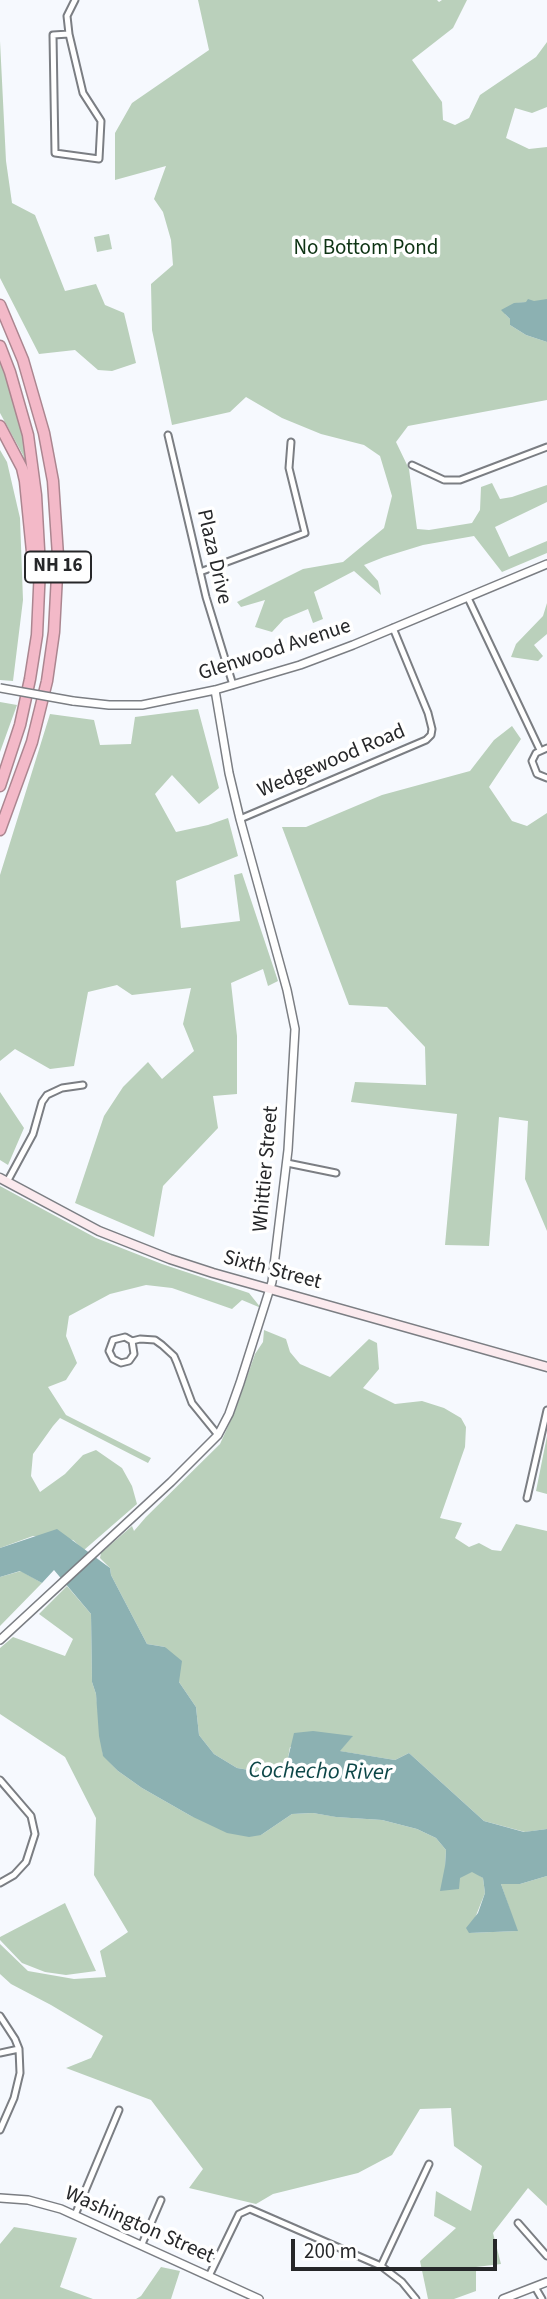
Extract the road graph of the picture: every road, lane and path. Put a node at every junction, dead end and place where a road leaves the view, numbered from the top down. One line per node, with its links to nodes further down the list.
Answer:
1 (75, 0): 2 (street)
2 (69, 34): 2 (street)
3 (0, 305): 22 (highway, NH 16)
4 (0, 346): 12 (highway, NH 16)
5 (0, 426): 12 (highway)
6 (168, 435): 11 (street, Plaza Drive)
7 (291, 442): 11 (street)
8 (547, 447): 9 (street)
9 (412, 465)
10 (547, 564): 13 (street, Glenwood Avenue)
11 (200, 572): 15 (street, Plaza Drive)
12 (40, 596): 20 (highway, NH 16)
13 (468, 598): 14 (street, Glenwood Avenue); 18 (street)
14 (393, 628): 15 (street, Glenwood Avenue); 21 (street, Wedgewood Road)
15 (233, 685): 17 (street, Glenwood Avenue)
16 (0, 688): 17 (street, Glenwood Avenue, bridge)
17 (215, 690): 21 (street, Whittier Street)
18 (544, 749): 19 (street)
19 (547, 778)
20 (0, 786)
21 (240, 819): 24 (street, Whittier Street)
22 (0, 830)
23 (83, 1085): 26 (street)
24 (287, 1163): 25 (street); 27 (street, Whittier Street)
25 (336, 1174)
26 (4, 1180): 27 (main road, Sixth Street)
27 (270, 1289): 29 (main road, Sixth Street); 31 (street, Whittier Street)
28 (132, 1341): 28 (street); 31 (street)
29 (547, 1367)
30 (547, 1410): 32 (street)
31 (218, 1435): 33 (street, Whittier Street)
32 (527, 1498)
33 (0, 1640)
34 (0, 1780): 35 (street)
35 (0, 1882)
36 (0, 2016): 37 (street)
37 (19, 2049): 38 (street); 40 (street)
38 (0, 2053)
39 (119, 2110): 44 (street)
40 (0, 2130)
41 (429, 2164): 48 (street)
42 (0, 2198): 44 (street, Washington Street)
43 (161, 2200): 46 (street)
44 (75, 2215): 46 (street, Washington Street)
45 (518, 2223): 47 (street)
46 (142, 2244): 49 (street, Washington Street)
47 (547, 2256)
48 (381, 2266): 49 (street); 53 (street)
49 (209, 2276): 52 (street, Washington Street)
50 (547, 2282): 51 (street)
51 (535, 2287): 54 (street); 55 (street)
52 (259, 2299)
53 (416, 2299)
54 (503, 2299)
55 (542, 2299)

